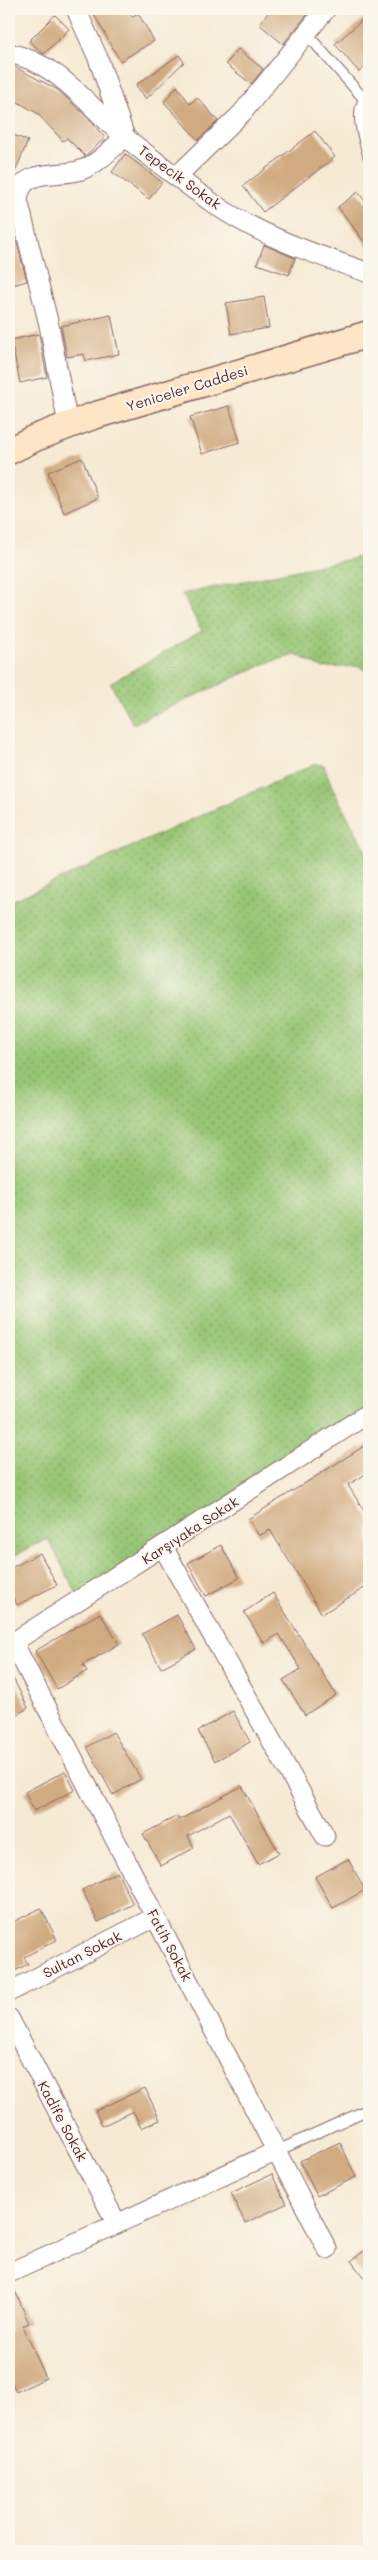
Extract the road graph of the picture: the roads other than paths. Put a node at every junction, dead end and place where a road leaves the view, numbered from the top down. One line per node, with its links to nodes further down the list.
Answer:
1 (76, 9): 6 (street)
2 (326, 9): 3 (street)
3 (306, 32): 5 (lane); 8 (street)
4 (9, 53): 6 (street, Tepecik Sokak)
5 (367, 96): 7 (lane)
6 (125, 137): 8 (street, Tepecik Sokak); 11 (street)
7 (369, 158)
8 (177, 176): 9 (street, Tepecik Sokak)
9 (369, 273)
10 (369, 334): 11 (street, Yeniceler Caddesi)
11 (68, 424): 12 (street, Yeniceler Caddesi)
12 (9, 450)
13 (369, 1413): 14 (street, Karşıyaka Sokak)
14 (163, 1547): 15 (street, Karşıyaka Sokak); 16 (street)
15 (10, 1640): 17 (street, Fatih Sokak)
16 (325, 1836)
17 (155, 1917): 18 (street, Sultan Sokak); 21 (street, Fatih Sokak)
18 (9, 1992)
19 (9, 2018): 22 (street, Kadife Sokak)
20 (369, 2109): 21 (lane)
21 (277, 2151): 22 (street); 23 (street, Fatih Sokak)
22 (117, 2224): 24 (street)
23 (327, 2249)
24 (9, 2273)

